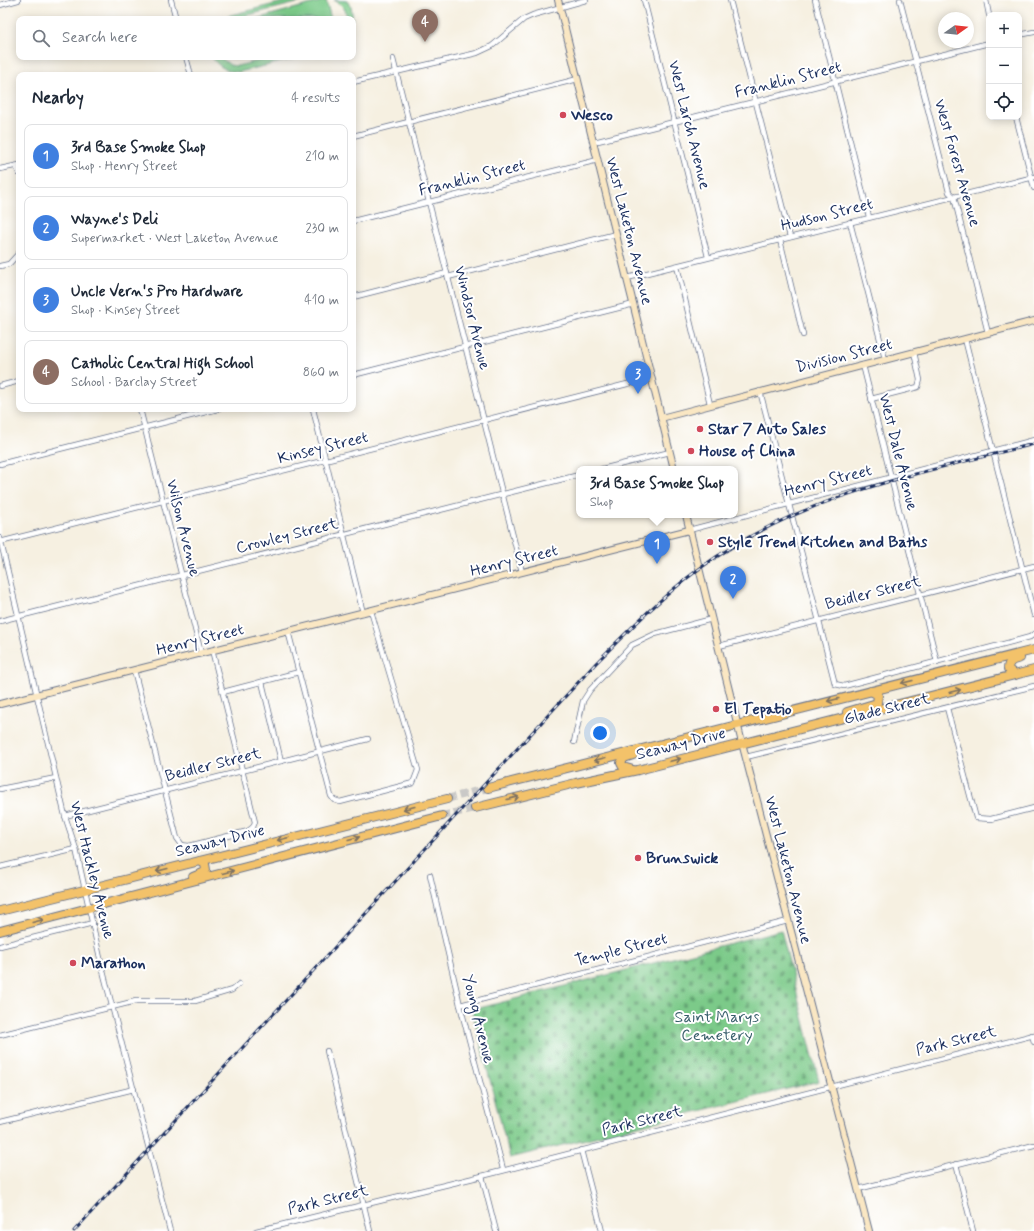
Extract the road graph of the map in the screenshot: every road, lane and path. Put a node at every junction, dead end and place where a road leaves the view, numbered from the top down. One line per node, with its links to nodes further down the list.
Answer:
1 (18, 0): 10 (street)
2 (170, 0): 13 (street)
3 (558, 0): 11 (main road, West Laketon Avenue)
4 (586, 0): 11 (street)
5 (644, 0): 28 (street, West Larch Avenue)
6 (730, 0): 25 (street)
7 (815, 0): 24 (street)
8 (900, 0): 19 (street, West Forest Avenue)
9 (986, 0): 12 (street)
10 (0, 4)
11 (560, 7): 21 (street); 22 (main road, West Laketon Avenue)
12 (988, 12)
13 (175, 16)
14 (1034, 32): 15 (street)
15 (1022, 34)
16 (986, 44): 19 (street, Franklin Street)
17 (393, 59): 21 (street, Windsor Avenue)
18 (187, 60): 20 (street)
19 (916, 62): 24 (street, Franklin Street); 36 (street, West Forest Avenue)
20 (190, 72)
21 (396, 72): 23 (street); 27 (street, Windsor Avenue)
22 (578, 80): 27 (street); 30 (main road, West Laketon Avenue)
23 (356, 81)
24 (836, 81): 25 (street, Franklin Street); 38 (street)
25 (755, 101): 28 (street, Franklin Street); 42 (street)
26 (1017, 120): 34 (street)
27 (408, 122): 29 (street); 37 (street, Windsor Avenue)
28 (675, 122): 30 (street, Franklin Street); 45 (street, West Larch Avenue)
29 (356, 135)
30 (594, 142): 31 (main road, West Laketon Avenue)
31 (598, 160): 37 (street, Franklin Street); 41 (main road, West Laketon Avenue)
32 (16, 166): 33 (street)
33 (0, 170)
34 (1033, 177): 35 (street); 36 (street, Hudson Street)
35 (1034, 188)
36 (954, 197): 38 (street, Hudson Street); 53 (street, West Forest Avenue)
37 (428, 202): 39 (street, Franklin Street); 48 (street, Windsor Avenue)
38 (869, 217): 40 (street, Hudson Street)
39 (356, 220)
40 (850, 222): 42 (street, Hudson Street); 58 (street)
41 (616, 234): 48 (street); 49 (main road, West Laketon Avenue)
42 (790, 237): 43 (street, Hudson Street)
43 (781, 242): 45 (street, Hudson Street); 54 (street)
44 (16, 256): 46 (street)
45 (708, 257): 47 (street, Hudson Street)
46 (0, 266)
47 (677, 266): 49 (street, Hudson Street); 66 (street)
48 (448, 275): 50 (street); 56 (street, Windsor Avenue)
49 (627, 278): 51 (main road, West Laketon Avenue)
50 (356, 296)
51 (634, 304): 56 (street); 61 (main road, West Laketon Avenue)
52 (1034, 321): 53 (main road, Division Street)
53 (988, 333): 55 (main road, Division Street)
54 (803, 336)
55 (965, 341): 57 (main road, Division Street); 74 (street)
56 (466, 346): 60 (street); 71 (street, Windsor Avenue)
57 (914, 352): 58 (main road, Division Street); 65 (street)
58 (885, 359): 59 (main road, Division Street)
59 (863, 365): 64 (main road, Division Street); 65 (street, West Dale Avenue)
60 (356, 374)
61 (651, 378): 70 (main road, West Laketon Avenue); 71 (street, Kinsey Street)
62 (16, 382): 63 (street)
63 (0, 386)
64 (760, 391): 66 (main road, Division Street); 84 (street)
65 (871, 399): 81 (street, West Dale Avenue)
66 (710, 404): 70 (main road, Division Street)
67 (141, 412): 72 (street, Wilson Avenue)
68 (206, 412): 72 (street)
69 (314, 412): 76 (street)
70 (661, 418): 75 (main road, West Laketon Avenue)
71 (484, 420): 76 (street, Kinsey Street); 82 (street, Windsor Avenue)
72 (145, 427): 77 (street); 83 (street, Wilson Avenue)
73 (1034, 440): 74 (street, Henry Street)
74 (992, 451): 81 (street, Henry Street); 92 (street)
75 (670, 452): 78 (street); 79 (main road, West Laketon Avenue)
76 (326, 460): 83 (street, Kinsey Street); 89 (street)
77 (0, 464)
78 (614, 466)
79 (673, 466)
80 (576, 476): 82 (street, Crowley Street)
81 (890, 478): 84 (street, Henry Street); 95 (street, West Dale Avenue)
82 (503, 495): 89 (street, Crowley Street); 93 (street, Windsor Avenue)
83 (163, 500): 90 (street, Kinsey Street); 94 (street, Wilson Avenue)
84 (789, 504): 85 (street, Henry Street); 102 (street)
85 (738, 517)
86 (687, 518): 88 (main road, West Laketon Avenue)
87 (735, 518): 88 (street, Henry Street)
88 (689, 530): 93 (main road, Henry Street); 100 (main road, West Laketon Avenue)
89 (344, 535): 94 (street, Crowley Street); 97 (street)
90 (0, 540): 99 (street, West Hackley Avenue)
91 (1034, 566): 92 (street, Beidler Street)
92 (1022, 569): 95 (street, Beidler Street); 98 (street)
93 (522, 572): 96 (main road, Henry Street)
94 (181, 575): 99 (street, Crowley Street); 108 (street, Wilson Avenue)
95 (920, 595): 102 (street, Beidler Street); 110 (street, West Dale Avenue)
96 (371, 610): 97 (main road, Henry Street); 128 (street)
97 (363, 613): 103 (main road, Henry Street)
98 (1034, 615)
99 (18, 616): 101 (street, Crowley Street); 119 (street, West Hackley Avenue)
100 (712, 619): 105 (main road, West Laketon Avenue); 126 (street)
101 (0, 621)
102 (818, 621): 105 (street, Beidler Street); 110 (street, Glade Street)
103 (288, 632): 106 (main road, Henry Street); 113 (street)
104 (1034, 634): 110 (street, Glade Street)
105 (719, 646): 122 (main road, West Laketon Avenue)
106 (212, 650): 108 (main road, Henry Street); 118 (street)
107 (1034, 650): 117 (highway, Seaway Drive, one-way to 117)
108 (201, 653): 111 (main road, Henry Street)
109 (1034, 655): 114 (highway)
110 (937, 662)
111 (134, 670): 119 (main road, Henry Street); 136 (street)
112 (1034, 670): 114 (highway, Seaway Drive)
113 (299, 672): 115 (street); 128 (street)
114 (1015, 675): 125 (highway, Seaway Drive, one-way to 114)
115 (262, 682): 118 (street); 130 (street)
116 (1034, 686): 121 (street, Glade Street)
117 (871, 691): 122 (highway, Seaway Drive, one-way to 122); 125 (highway)
118 (223, 692): 132 (street)
119 (38, 694): 120 (main road, Henry Street); 133 (street, West Hackley Avenue)
120 (0, 704)
121 (947, 708): 129 (street, Glade Street); 139 (street)
122 (738, 724): 123 (highway, Seaway Drive); 127 (main road, West Laketon Avenue)
123 (725, 727): 131 (highway); 134 (highway, Seaway Drive, one-way to 134)
124 (368, 739): 128 (street, Beidler Street)
125 (756, 740): 127 (highway, Seaway Drive)
126 (574, 742)
127 (742, 743): 129 (main road, West Laketon Avenue); 131 (highway, Seaway Drive, one-way to 127)
128 (319, 751): 130 (street, Beidler Street)
129 (746, 757): 152 (main road, West Laketon Avenue)
130 (281, 761): 132 (street, Beidler Street)
131 (638, 770): 138 (highway, Seaway Drive, one-way to 131)
132 (243, 771): 136 (street, Beidler Street); 136 (street)
133 (56, 778): 135 (street); 140 (street, West Hackley Avenue)
134 (488, 788)
135 (0, 789)
136 (164, 790): 140 (street, Beidler Street)
137 (447, 798): 143 (highway, Seaway Drive, one-way to 143)
138 (475, 808)
139 (1034, 808)
140 (65, 816): 142 (street, West Hackley Avenue)
141 (442, 816): 148 (highway, Seaway Drive, one-way to 141)
142 (76, 849): 144 (street); 146 (street, West Hackley Avenue)
143 (200, 860): 146 (highway, Seaway Drive, one-way to 146); 148 (highway)
144 (0, 867)
145 (430, 875): 157 (street, Young Avenue)
146 (85, 889): 147 (highway, Seaway Drive); 149 (street, West Hackley Avenue)
147 (71, 893): 150 (highway, Seaway Drive); 151 (highway)
148 (101, 905): 149 (highway, Seaway Drive)
149 (89, 908): 153 (street, West Hackley Avenue); 154 (highway, Seaway Drive, one-way to 149)
150 (0, 911)
151 (0, 916)
152 (788, 921): 157 (street, Temple Street); 163 (main road, West Laketon Avenue)
153 (93, 923): 155 (street); 158 (street, West Hackley Avenue)
154 (0, 931)
155 (0, 946)
156 (239, 984): 158 (street)
157 (460, 1005): 169 (street, Young Avenue)
158 (113, 1007): 159 (street); 164 (street, West Hackley Avenue)
159 (0, 1035)
160 (1033, 1035): 161 (street); 163 (street, Park Street)
161 (1034, 1042)
162 (327, 1052): 172 (street)
163 (832, 1087): 167 (street, Park Street); 171 (main road, West Laketon Avenue)
164 (134, 1089): 165 (street); 173 (street, West Hackley Avenue)
165 (0, 1122)
166 (1034, 1145): 168 (street)
167 (581, 1150): 169 (street, Park Street); 177 (street)
168 (956, 1164): 171 (street); 179 (street)
169 (503, 1170): 170 (street, Park Street)
170 (482, 1176): 172 (street, Park Street); 176 (street)
171 (858, 1189): 178 (main road, West Laketon Avenue)
172 (363, 1205): 174 (street, Park Street); 175 (street)
173 (170, 1231)
174 (256, 1231)
175 (370, 1231)
176 (496, 1231)
177 (602, 1231)
178 (869, 1231)
179 (973, 1231)

